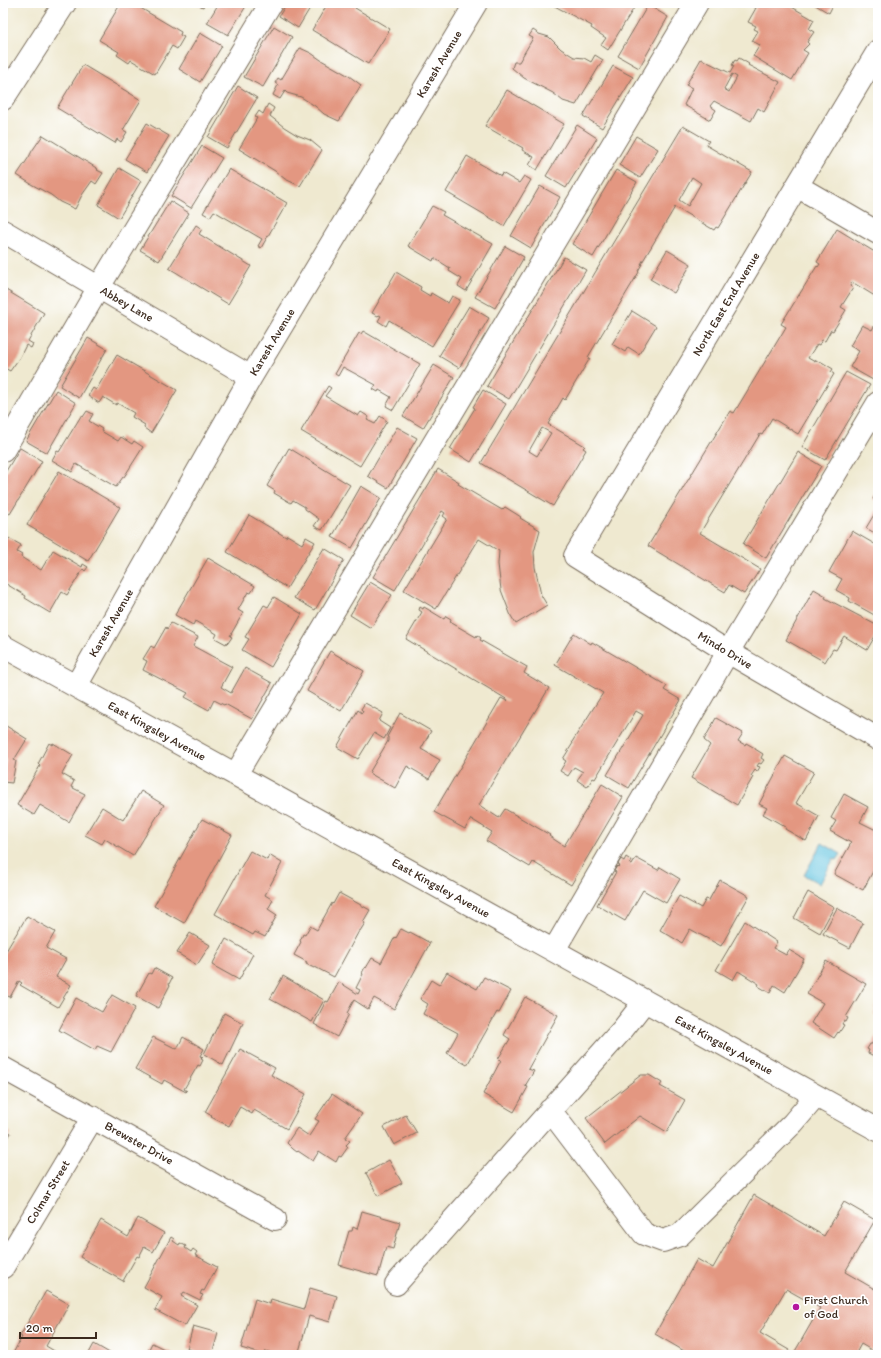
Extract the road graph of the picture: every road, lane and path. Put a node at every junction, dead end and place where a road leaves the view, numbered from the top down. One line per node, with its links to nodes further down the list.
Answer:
1 (65, 3): 6 (street)
2 (271, 3): 10 (street)
3 (476, 3): 11 (street, Karesh Avenue)
4 (697, 3): 19 (street)
5 (878, 51): 7 (street, North East End Avenue)
6 (3, 99)
7 (797, 186): 9 (street); 14 (street, North East End Avenue)
8 (3, 231): 10 (street, Abbey Lane)
9 (878, 232)
10 (98, 287): 11 (street, Abbey Lane); 13 (street)
11 (251, 377): 17 (street, Karesh Avenue)
12 (878, 403): 16 (street)
13 (3, 451)
14 (575, 556): 16 (street, Mindo Drive)
15 (3, 646): 17 (street, East Kingsley Avenue)
16 (728, 652): 18 (street, Mindo Drive); 20 (street)
17 (76, 686): 19 (street, East Kingsley Avenue)
18 (878, 739)
19 (236, 774): 20 (street, East Kingsley Avenue)
20 (554, 950): 21 (street, East Kingsley Avenue)
21 (645, 1001): 23 (street, East Kingsley Avenue); 24 (street)
22 (3, 1068): 25 (street, Brewster Drive)
23 (816, 1096): 24 (street); 26 (street, East Kingsley Avenue)
24 (550, 1110): 29 (street)
25 (93, 1117): 27 (street, Brewster Drive); 28 (street, Colmar Street)
26 (878, 1130)
27 (275, 1219)
28 (3, 1267)
29 (396, 1284)

